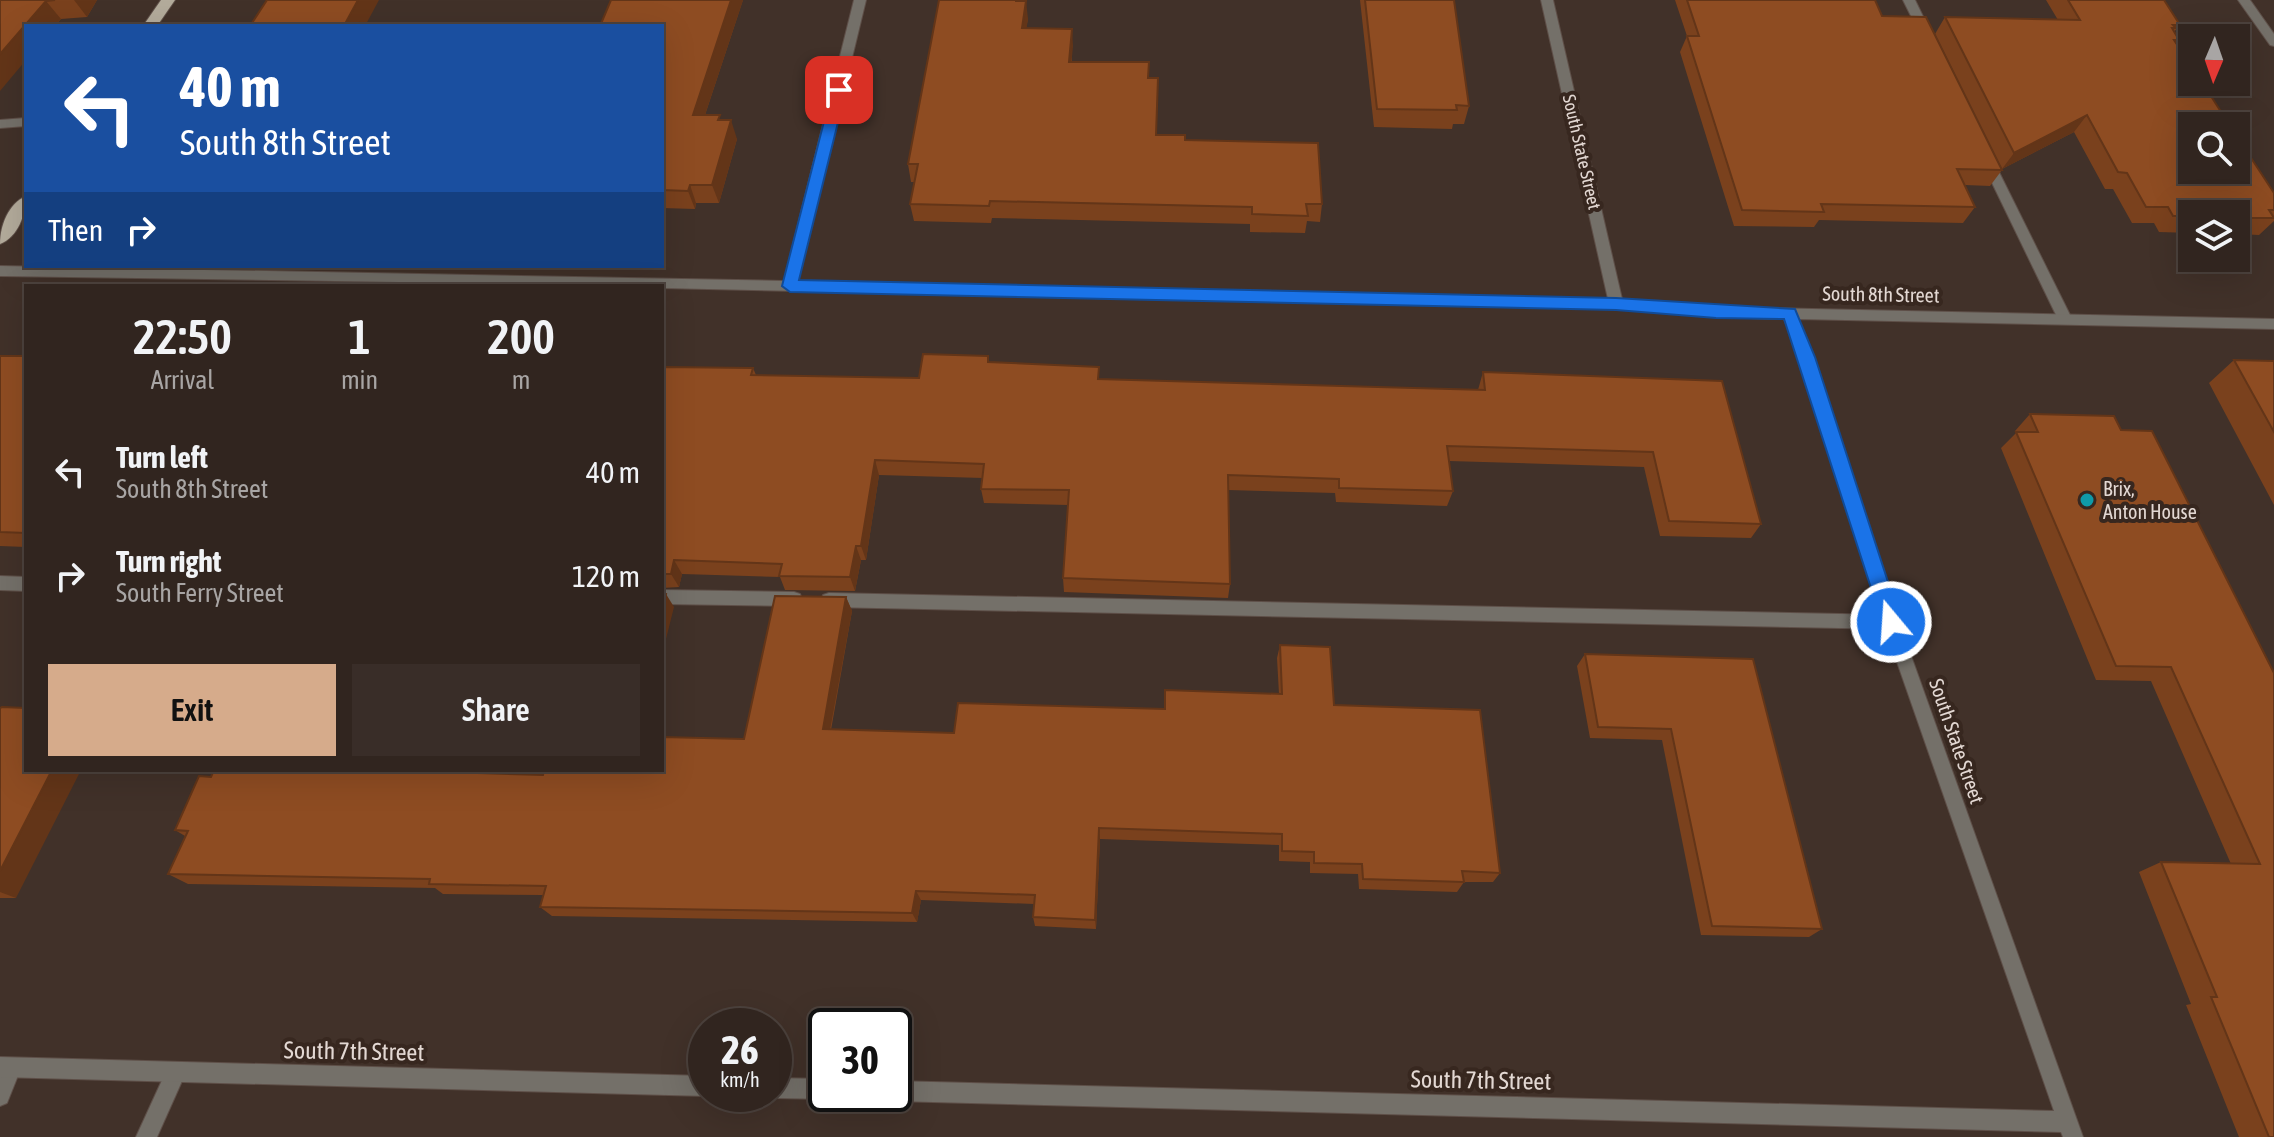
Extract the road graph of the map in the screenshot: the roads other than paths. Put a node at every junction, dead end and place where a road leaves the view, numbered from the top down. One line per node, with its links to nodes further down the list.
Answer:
1 (168, 0): 6 (main road)
2 (860, 0): 15 (street)
3 (1547, 0): 16 (street, South State Street)
4 (1909, 0): 8 (street)
5 (2244, 0): 7 (street)
6 (151, 24)
7 (2274, 42)
8 (1936, 55)
9 (24, 122): 10 (street)
10 (0, 124)
11 (1977, 138): 18 (street)
12 (24, 205): 13 (main road)
13 (0, 238)
14 (0, 271): 15 (street, South 8th Street)
15 (790, 286): 16 (street, South 8th Street)
16 (1616, 304): 17 (street, South 8th Street)
17 (1789, 313): 18 (street, South 8th Street); 23 (street, South State Street)
18 (2065, 319): 19 (street, South 8th Street)
19 (2274, 324)
20 (0, 583): 21 (street)
21 (24, 584)
22 (664, 597): 23 (street)
23 (1891, 622): 29 (street, South State Street)
24 (6, 1067): 25 (street, South 7th Street); 28 (street)
25 (176, 1072): 26 (street, South 7th Street); 30 (street)
26 (688, 1086)
27 (912, 1092): 29 (street, South 7th Street)
28 (0, 1096)
29 (2070, 1129)
30 (146, 1137)

